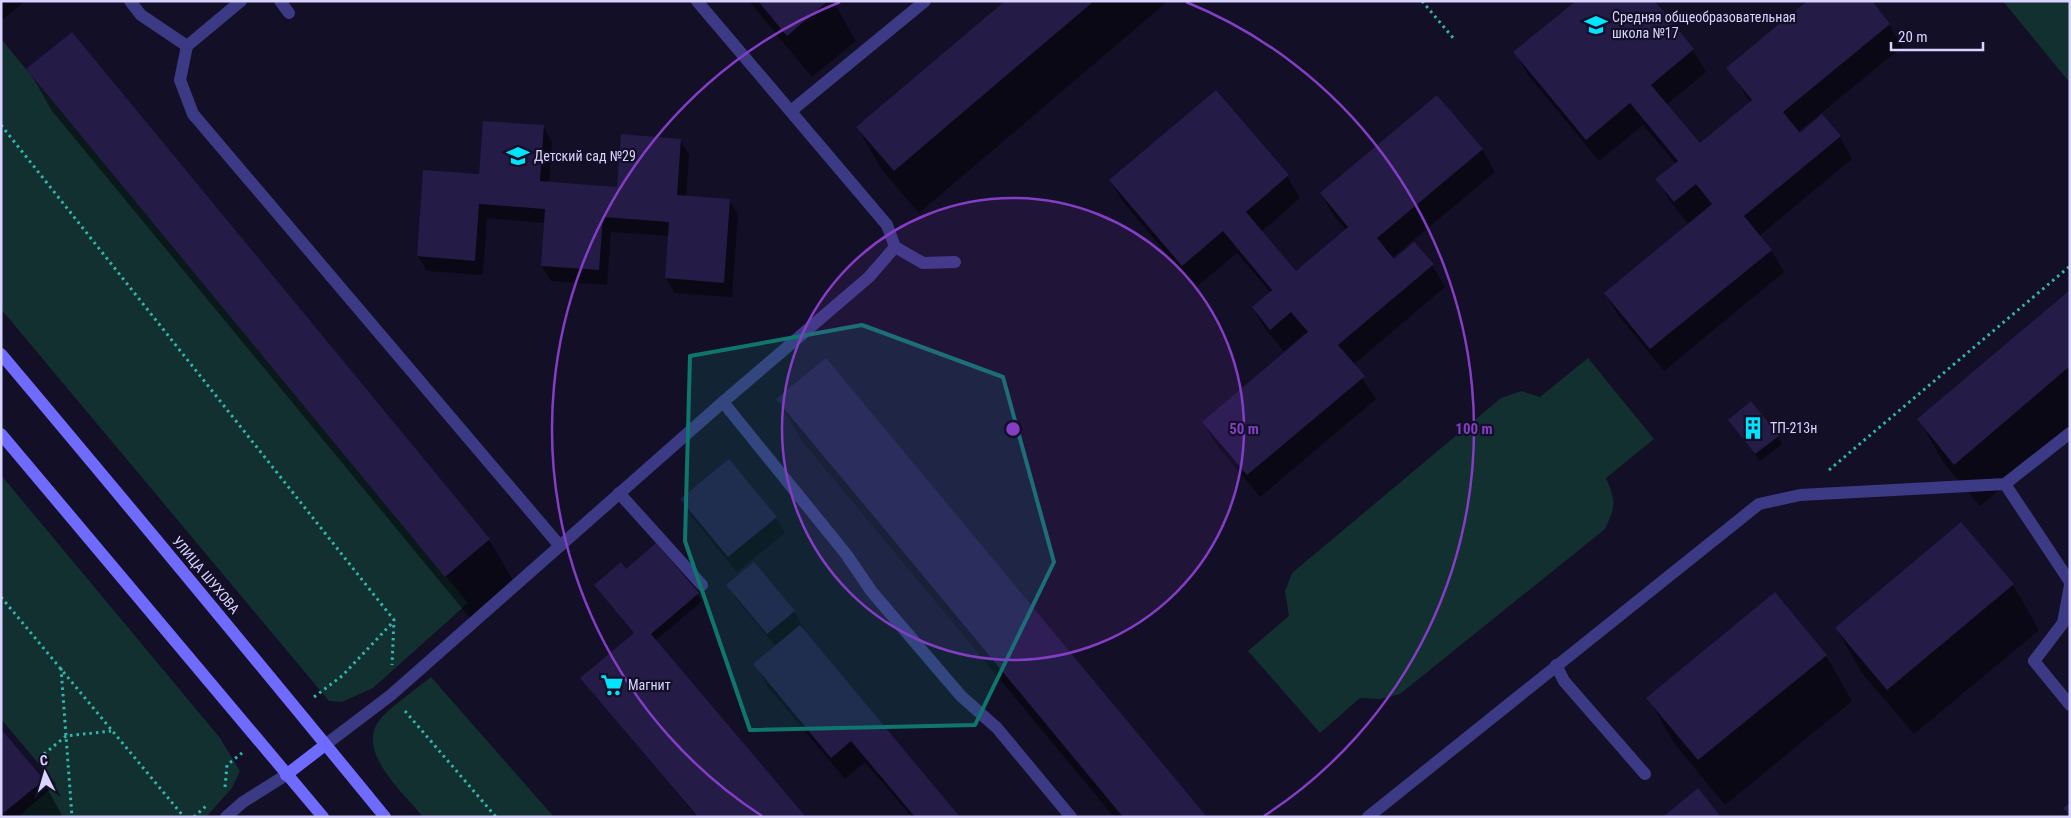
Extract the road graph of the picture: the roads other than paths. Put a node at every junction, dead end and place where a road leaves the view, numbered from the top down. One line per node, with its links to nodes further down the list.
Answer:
1 (130, 1): 7 (lane)
2 (241, 1): 7 (lane)
3 (280, 1): 6 (lane)
4 (696, 1): 8 (lane)
5 (925, 1): 8 (lane)
6 (289, 13)
7 (187, 46): 17 (lane)
8 (791, 111): 9 (lane)
9 (895, 247): 10 (lane); 12 (lane)
10 (955, 262)
11 (1, 354): 22 (main road, УЛИЦА ШУХОВА)
12 (723, 402): 16 (lane); 28 (lane)
13 (1, 434): 24 (main road)
14 (2070, 434): 15 (lane)
15 (2006, 484): 18 (lane); 20 (lane)
16 (619, 493): 17 (lane); 19 (lane)
17 (560, 546): 22 (lane)
18 (2070, 583): 21 (lane)
19 (702, 585)
20 (1556, 665): 23 (lane); 29 (lane)
21 (2070, 705)
22 (325, 746): 24 (main road); 27 (main road, УЛИЦА ШУХОВА)
23 (1645, 774)
24 (286, 775): 25 (lane); 26 (main road)
25 (226, 817)
26 (322, 817)
27 (384, 817)
28 (1071, 817)
29 (1368, 817)

